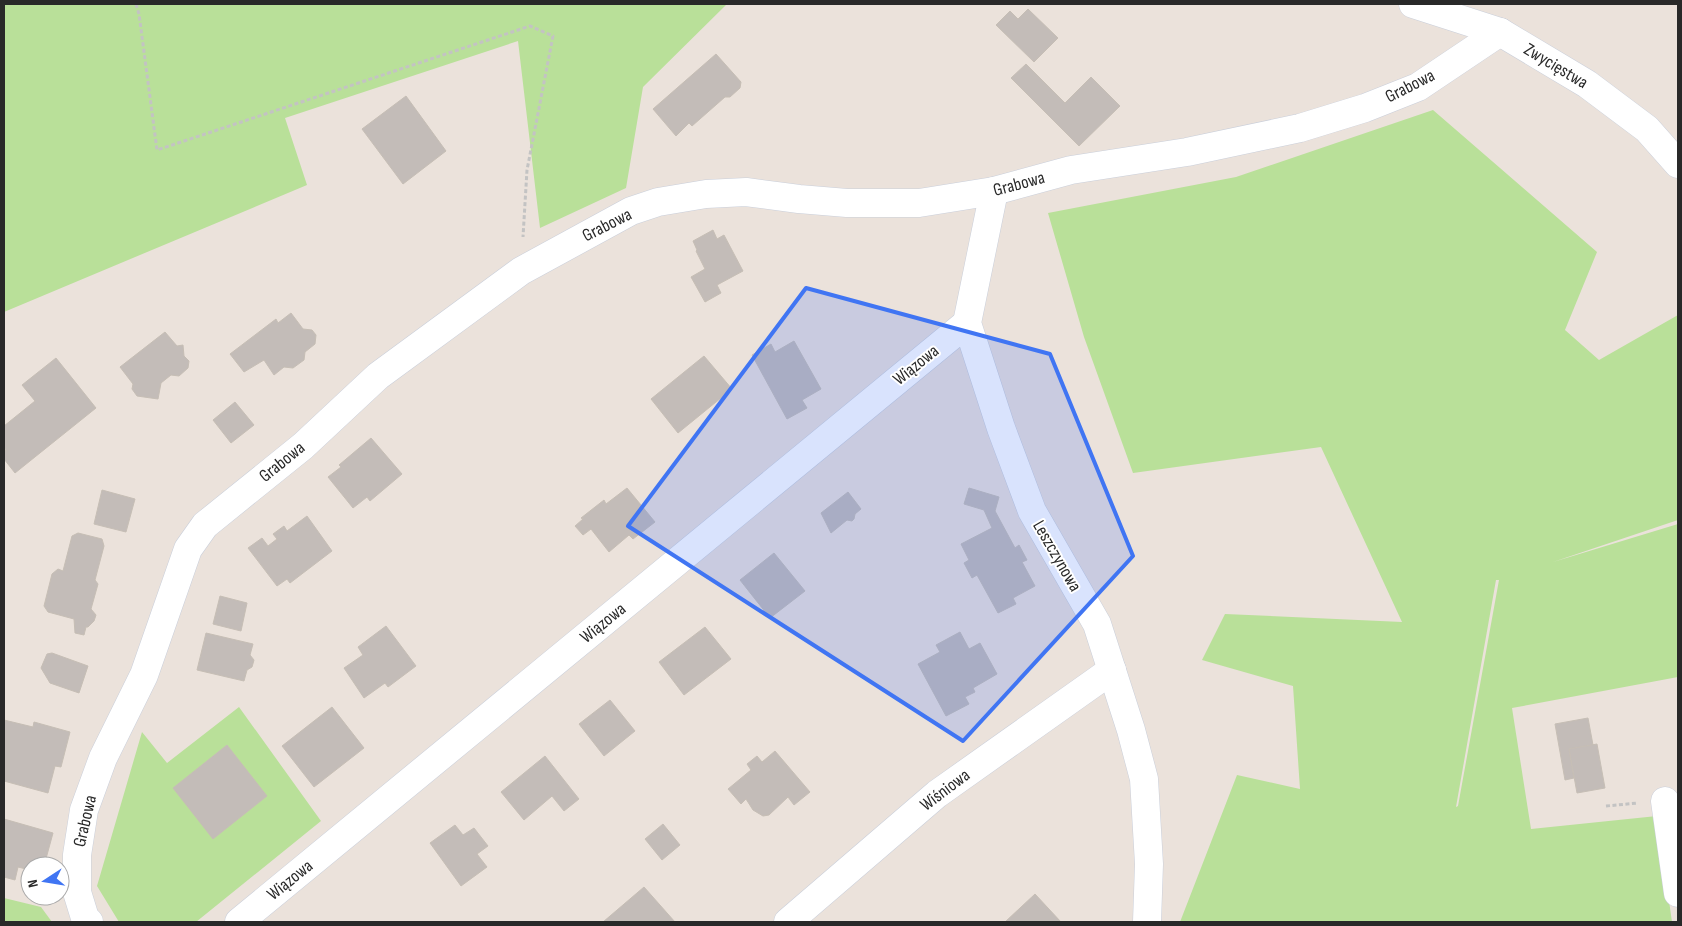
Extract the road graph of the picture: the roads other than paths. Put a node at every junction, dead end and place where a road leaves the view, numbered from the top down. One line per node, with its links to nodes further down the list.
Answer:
1 (1413, 4): 2 (street, Zwycięstwa)
2 (1500, 32): 3 (street, Zwycięstwa); 4 (street, Grabowa)
3 (1678, 164)
4 (994, 192): 5 (street, Leszczynowa); 9 (street, Grabowa)
5 (967, 323): 6 (street, Leszczynowa); 10 (street, Wiązowa)
6 (1112, 670): 11 (street, Wiśniowa); 12 (street, Leszczynowa)
7 (1665, 801): 8 (street)
8 (1678, 893)
9 (89, 922)
10 (239, 922)
11 (788, 922)
12 (1147, 922)

